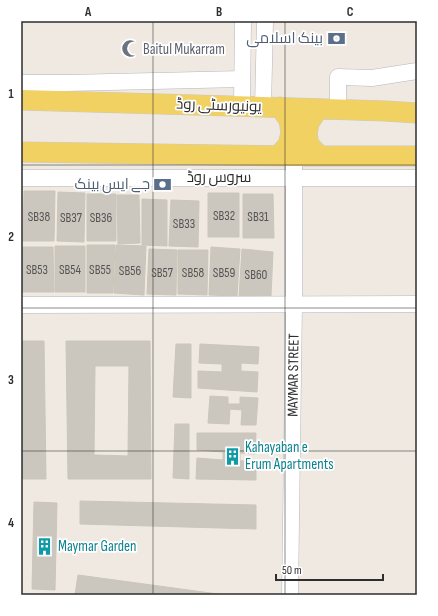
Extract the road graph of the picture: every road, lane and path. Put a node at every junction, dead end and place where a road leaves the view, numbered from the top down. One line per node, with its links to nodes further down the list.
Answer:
1 (242, 21): 4 (street)
2 (265, 21): 8 (street)
3 (417, 71): 10 (street)
4 (242, 79): 5 (street); 7 (street)
5 (21, 83)
6 (21, 100): 7 (main road, یونیورسٹی روڈ)
7 (242, 106): 8 (main road, یونیورسٹی روڈ)
8 (272, 107): 9 (main road, یونیورسٹی روڈ); 14 (main road)
9 (318, 109): 10 (main road, یونیورسٹی روڈ); 13 (main road)
10 (338, 110): 11 (main road, یونیورسٹی روڈ)
11 (417, 113)
12 (21, 152): 14 (main road)
13 (319, 155): 14 (main road); 15 (main road)
14 (287, 156): 16 (street, MAYMAR STREET)
15 (417, 156)
16 (294, 177): 17 (street, سروس روڈ); 18 (street, سروس روڈ); 21 (street, MAYMAR STREET)
17 (21, 178)
18 (417, 178)
19 (417, 304): 21 (street)
20 (21, 305): 21 (street)
21 (294, 305): 22 (street, MAYMAR STREET)
22 (290, 595)

